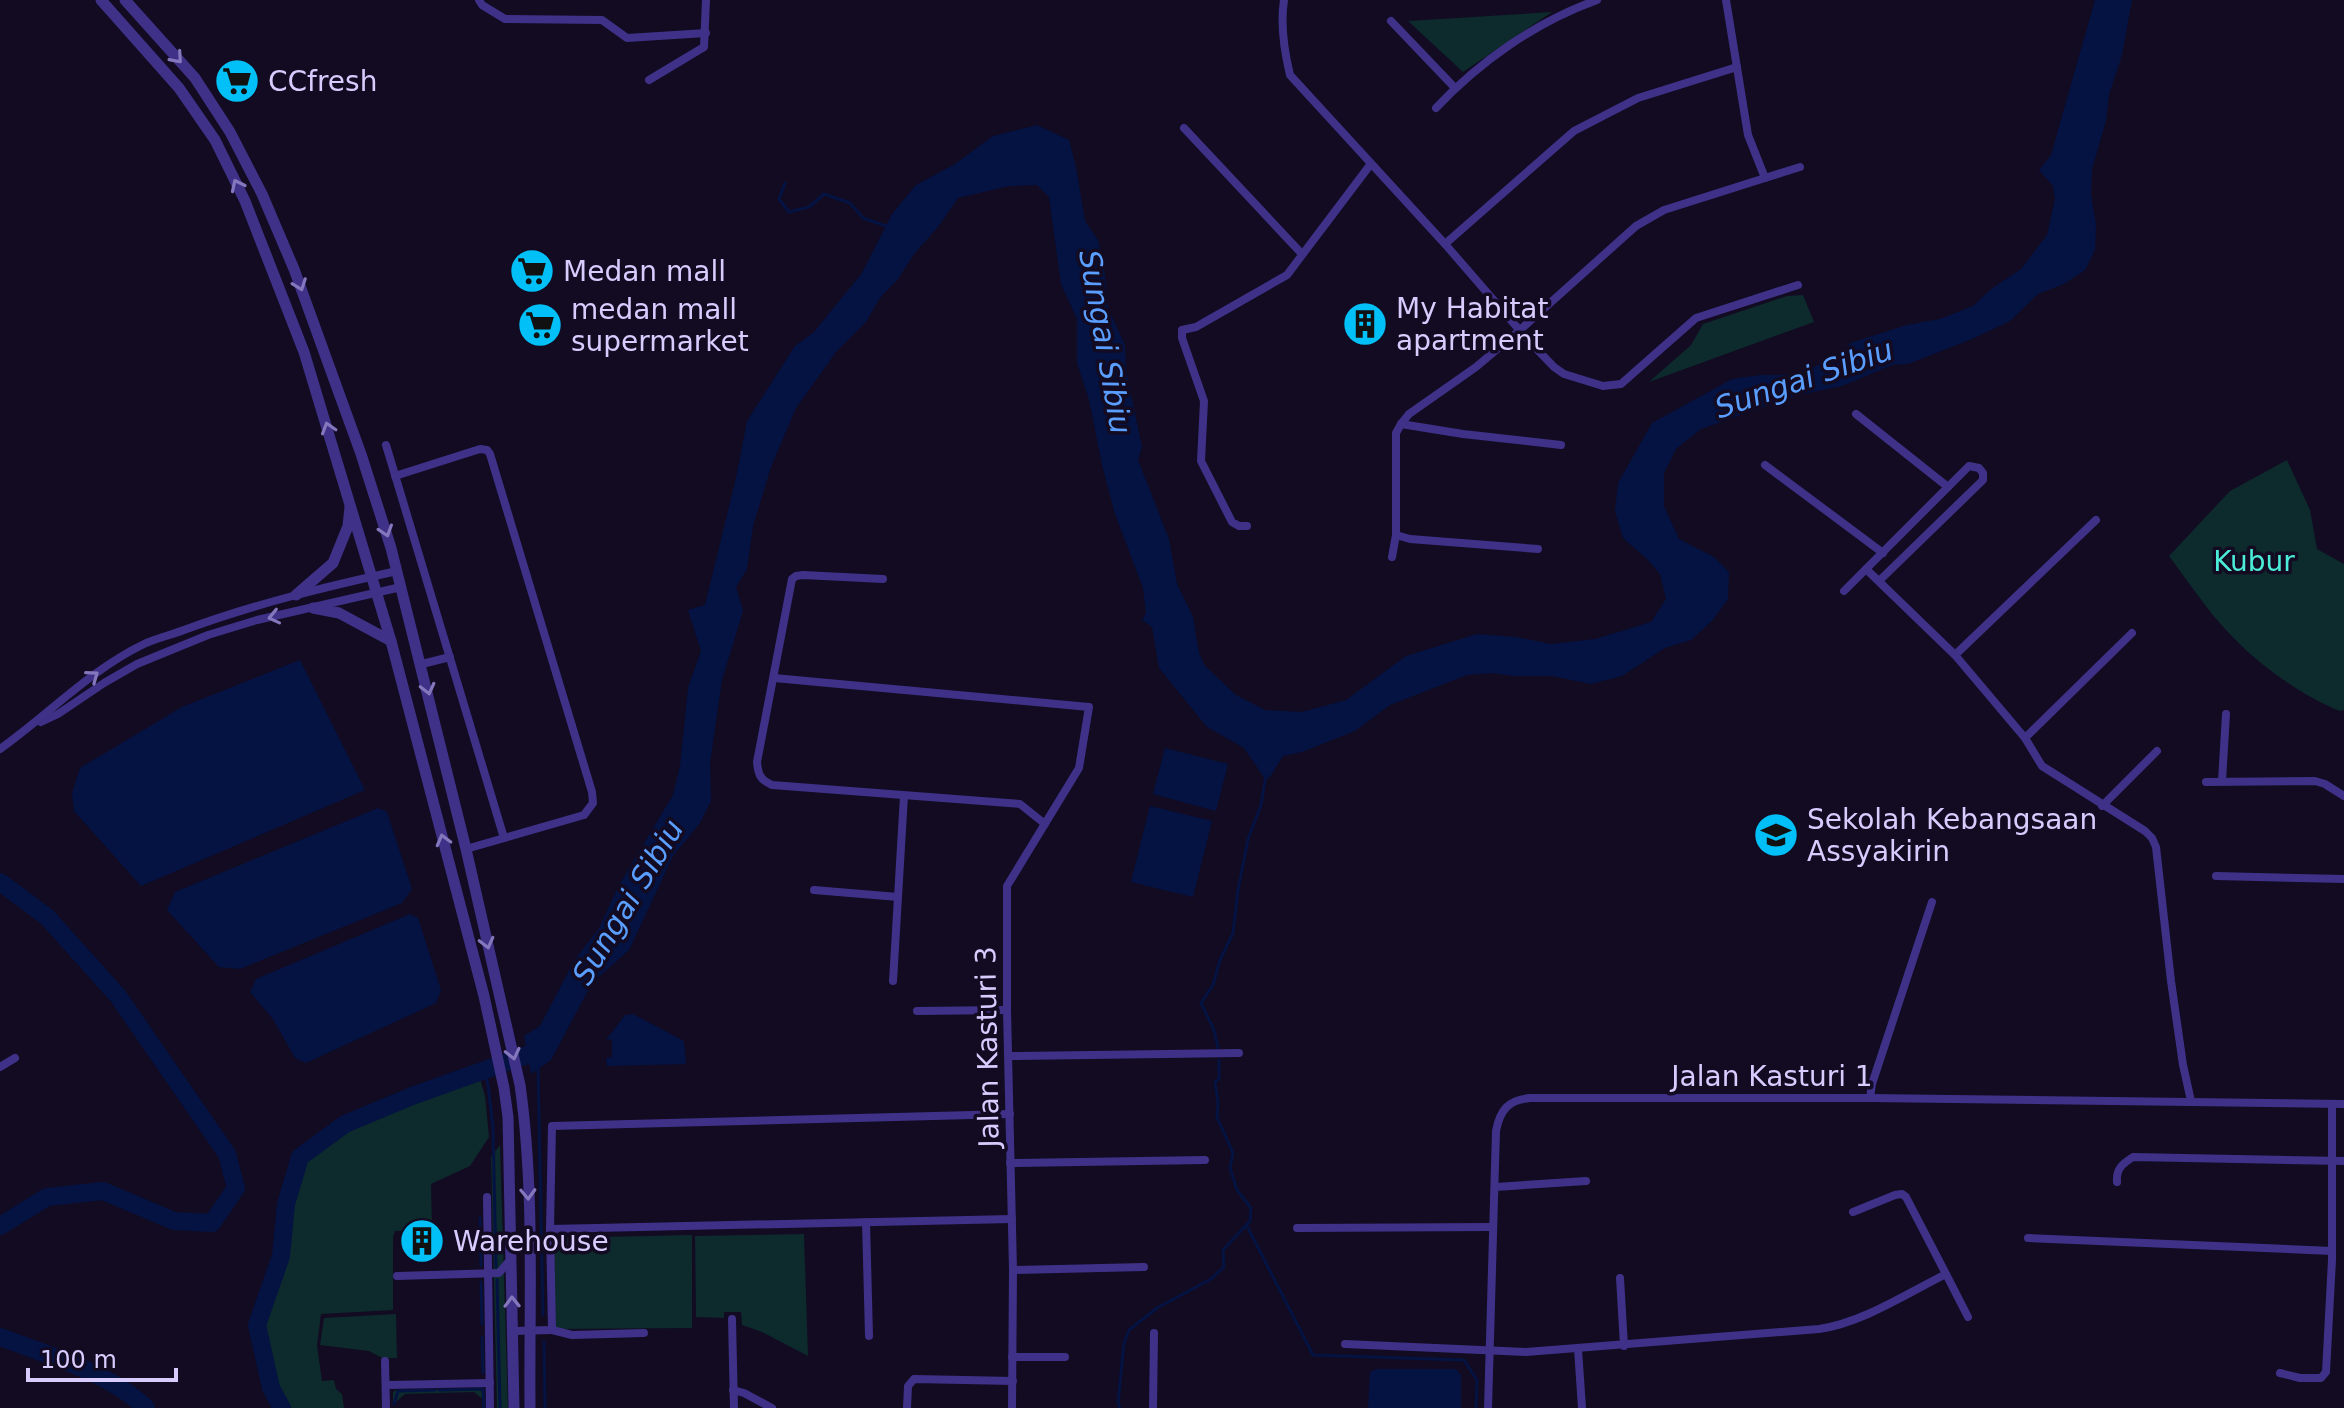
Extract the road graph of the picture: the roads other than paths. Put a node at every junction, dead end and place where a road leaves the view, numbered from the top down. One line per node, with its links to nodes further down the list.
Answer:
1 (101, 0): 29 (street, one-way to 1)
2 (125, 0): 37 (street, one-way to 37)
3 (479, 0): 9 (street)
4 (706, 0): 9 (street)
5 (1284, 0): 15 (street)
6 (1597, 0): 12 (street)
7 (1726, 0): 10 (street)
8 (1391, 21): 12 (street)
9 (706, 33): 11 (street)
10 (1737, 67): 17 (street); 18 (street)
11 (649, 80)
12 (1455, 88): 13 (street)
13 (1436, 108)
14 (1184, 128): 19 (street)
15 (1370, 165): 18 (street); 19 (street)
16 (1800, 167): 17 (street)
17 (1765, 178): 21 (street)
18 (1445, 244): 21 (street)
19 (1302, 254): 31 (street)
20 (1798, 285): 21 (street)
21 (1520, 330): 23 (street)
22 (1856, 414): 28 (street)
23 (1401, 424): 25 (street); 32 (street)
24 (386, 445): 27 (street)
25 (1561, 445)
26 (1765, 465): 34 (street)
27 (395, 476): 49 (street); 63 (street)
28 (1948, 487): 34 (street); 40 (street)
29 (351, 503): 38 (street); 44 (street)
30 (2096, 520): 48 (street)
31 (1247, 526)
32 (1396, 535): 33 (street); 35 (street)
33 (1538, 549)
34 (1883, 553): 36 (street)
35 (1392, 557)
36 (1866, 569): 40 (street); 43 (street)
37 (397, 571): 38 (street); 41 (street)
38 (372, 576): 42 (street); 44 (street)
39 (883, 579): 51 (street)
40 (1879, 581): 48 (street)
41 (401, 587): 42 (street); 50 (street)
42 (377, 591): 45 (street); 47 (street)
43 (1844, 591)
44 (296, 595): 53 (street, one-way to 44)
45 (313, 608): 47 (street); 53 (street, one-way to 53)
46 (2132, 633): 54 (street)
47 (391, 641): 98 (street, one-way to 47)
48 (1955, 655): 54 (street)
49 (450, 657): 50 (street); 63 (street)
50 (422, 664): 64 (street, one-way to 64)
51 (774, 678): 59 (street); 62 (street, Jalan Kasturi 3)
52 (2226, 714): 57 (street)
53 (33, 726): 55 (street)
54 (2025, 738): 61 (street)
55 (0, 749)
56 (2157, 751): 61 (street)
57 (2222, 781): 58 (street); 60 (street)
58 (2206, 782)
59 (904, 796): 62 (street); 68 (street)
60 (2344, 796)
61 (2102, 806): 78 (street)
62 (1045, 824): 71 (street, Jalan Kasturi 3)
63 (504, 838): 64 (street)
64 (466, 849): 108 (street, one-way to 108)
65 (2216, 876): 66 (street)
66 (2344, 879)
67 (814, 890): 68 (street)
68 (898, 897): 70 (street)
69 (1932, 902): 77 (street)
70 (893, 981)
71 (1007, 1010): 72 (street); 74 (street, Jalan Kasturi 3)
72 (917, 1011)
73 (1239, 1053): 74 (street)
74 (1009, 1056): 81 (street, Jalan Kasturi 3)
75 (15, 1058): 76 (street)
76 (0, 1067)
77 (1870, 1098): 78 (street, Jalan Kasturi 1); 88 (street, Jalan Kasturi 1)
78 (2191, 1101): 79 (street, Jalan Kasturi 1)
79 (2332, 1104): 80 (street, Jalan Kasturi 1); 83 (street)
80 (2344, 1104)
81 (1010, 1114): 85 (street, Jalan Kasturi 3); 95 (street)
82 (1205, 1160): 85 (street)
83 (2332, 1161): 84 (street); 87 (street); 97 (street)
84 (2344, 1161)
85 (1010, 1163): 91 (street, Jalan Kasturi 3)
86 (1586, 1181): 88 (street)
87 (2117, 1182)
88 (1495, 1187): 93 (street, Jalan Kasturi 1)
89 (487, 1197): 102 (street)
90 (1853, 1212): 103 (street)
91 (1012, 1219): 92 (street); 101 (street, Jalan Kasturi 3)
92 (866, 1222): 95 (street); 113 (street)
93 (1493, 1227): 94 (street); 117 (street, Jalan Kasturi 1)
94 (1297, 1228)
95 (550, 1229): 109 (street)
96 (2028, 1238): 97 (street)
97 (2332, 1256): 99 (street); 121 (street)
98 (512, 1257): 102 (street); 110 (street, one-way to 98)
99 (2344, 1260)
100 (1144, 1267): 101 (street)
101 (1013, 1270): 118 (street, Jalan Kasturi 3)
102 (488, 1274): 104 (street); 123 (street)
103 (1946, 1274): 106 (street); 115 (street)
104 (397, 1276)
105 (1620, 1278): 115 (street)
106 (1968, 1317)
107 (732, 1319): 125 (street)
108 (529, 1330): 109 (street); 110 (street); 129 (street)
109 (552, 1330): 111 (street)
110 (513, 1331): 128 (street)
111 (644, 1333)
112 (1154, 1333): 134 (street)
113 (869, 1336)
114 (1345, 1344): 117 (street)
115 (1624, 1346): 116 (street)
116 (1578, 1349): 117 (street); 136 (street)
117 (1490, 1350): 135 (street, Jalan Kasturi 1)
118 (1012, 1357): 119 (street); 122 (street, Jalan Kasturi 3)
119 (1065, 1357)
120 (385, 1361): 124 (street)
121 (2280, 1373)
122 (1013, 1381): 132 (street); 133 (street, Jalan Kasturi 3)
123 (490, 1383): 124 (street); 127 (street)
124 (387, 1385): 126 (street)
125 (733, 1390): 130 (street); 131 (street)
126 (386, 1408)
127 (490, 1408)
128 (514, 1408)
129 (530, 1408)
130 (734, 1408)
131 (772, 1408)
132 (907, 1408)
133 (1012, 1408)
134 (1153, 1408)
135 (1488, 1408)
136 (1582, 1408)

